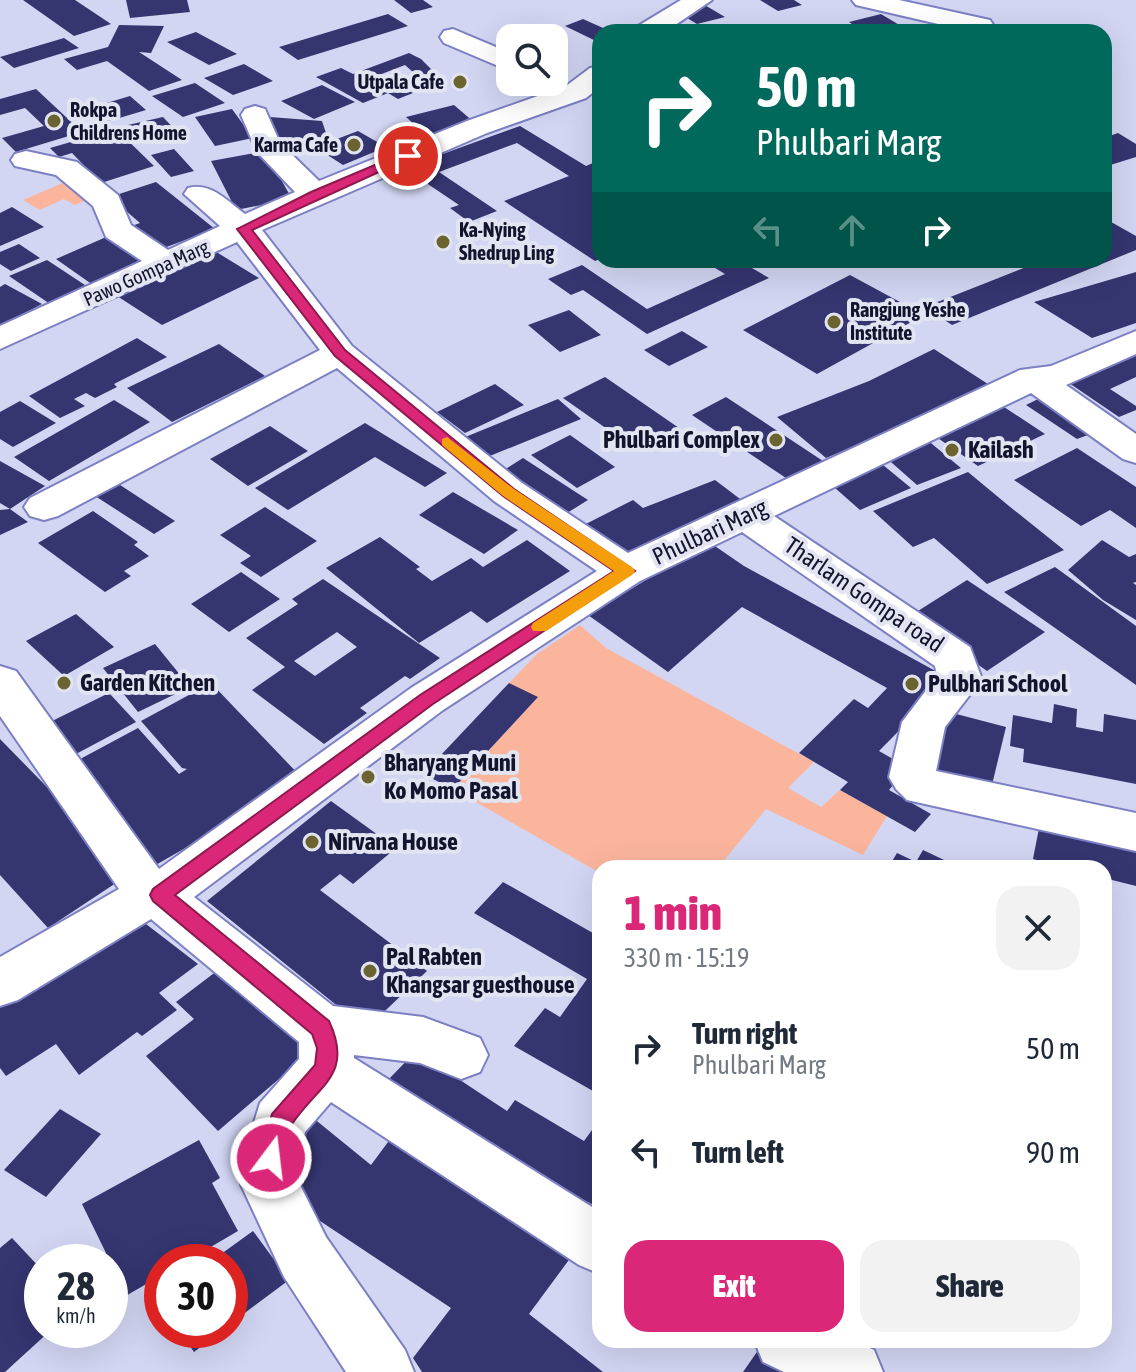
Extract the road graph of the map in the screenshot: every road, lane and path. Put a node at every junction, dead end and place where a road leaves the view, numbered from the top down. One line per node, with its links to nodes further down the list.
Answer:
1 (699, 0): 3 (street)
2 (865, 0): 4 (street)
3 (660, 24)
4 (972, 24)
5 (453, 37): 6 (street)
6 (496, 57)
7 (576, 83): 11 (street, Pawo Gompa Marg)
8 (255, 115): 11 (street)
9 (26, 160): 13 (street)
10 (199, 194): 12 (street)
11 (315, 194): 12 (street, Pawo Gompa Marg)
12 (244, 229): 13 (street, Pawo Gompa Marg); 16 (street)
13 (166, 263): 14 (street, Pawo Gompa Marg)
14 (0, 339)
15 (1136, 341): 17 (street, Phulbari Marg)
16 (340, 353): 19 (street); 21 (street)
17 (1033, 378): 18 (street); 20 (street, Phulbari Marg)
18 (1136, 451)
19 (44, 507)
20 (746, 516): 21 (street, Phulbari Marg); 23 (street, Tharlam Gompa road)
21 (626, 571): 24 (street, Phulbari Marg)
22 (0, 682): 24 (street)
23 (1136, 832)
24 (160, 895): 25 (street, Phulbari Marg); 26 (street)
25 (0, 984)
26 (323, 1048): 27 (street); 28 (street); 30 (street)
27 (461, 1055)
28 (592, 1239)
29 (802, 1348): 31 (street)
30 (383, 1372)
31 (852, 1372)

